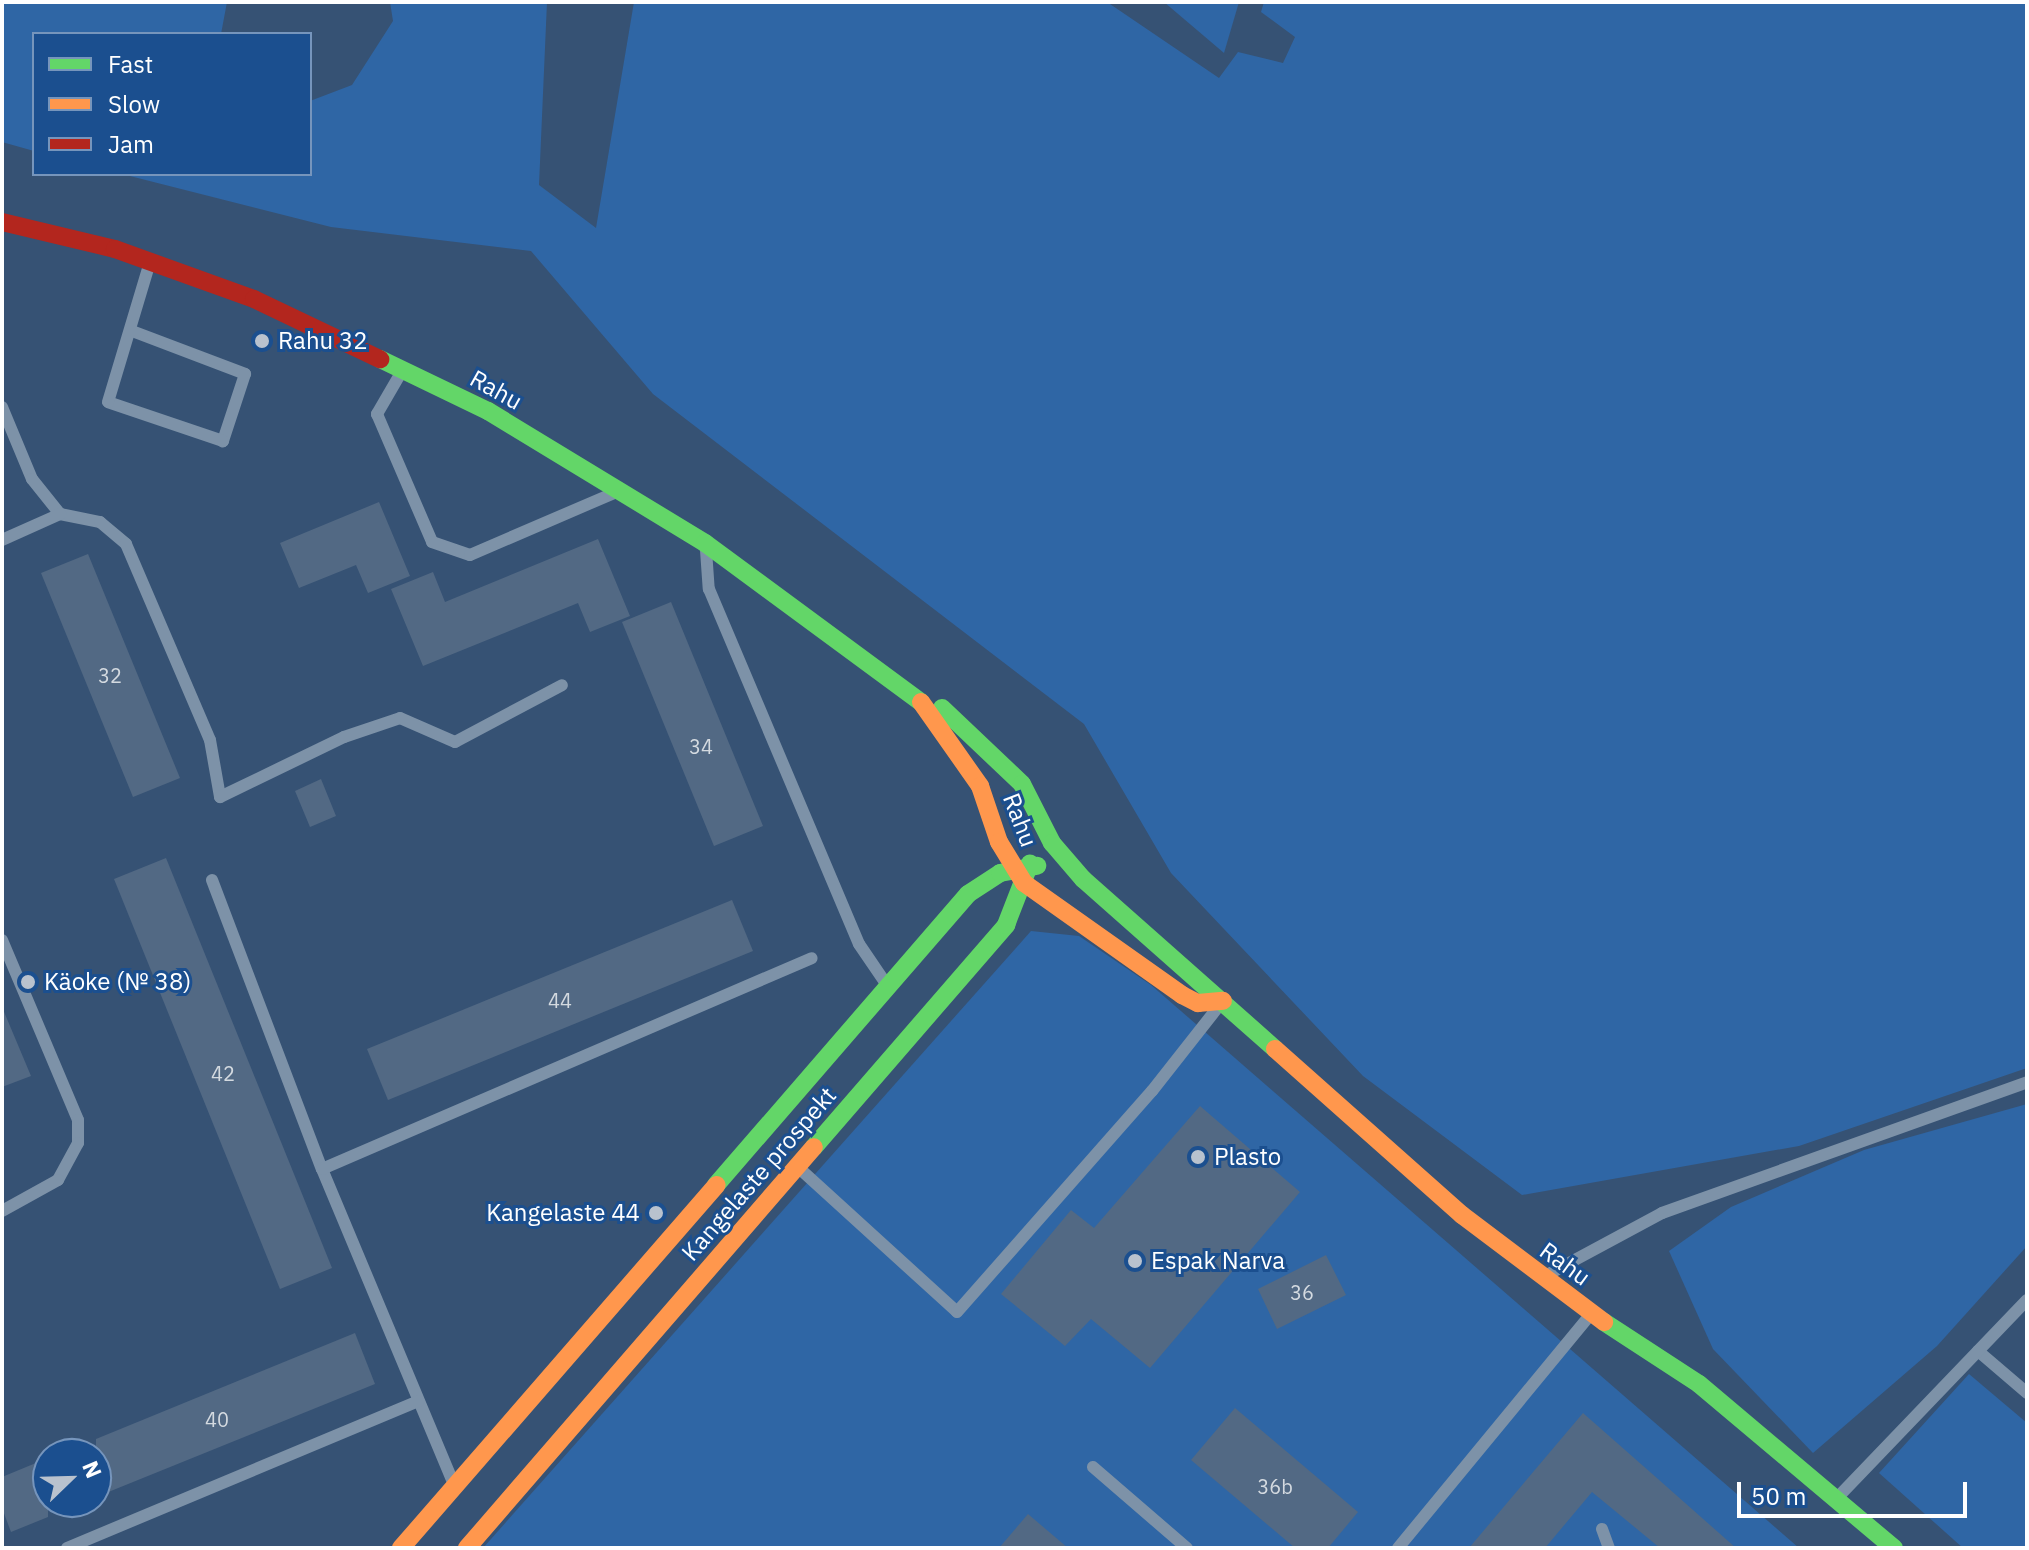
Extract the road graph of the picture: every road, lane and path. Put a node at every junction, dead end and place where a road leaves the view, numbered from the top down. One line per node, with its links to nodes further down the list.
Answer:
1 (2, 222): 2 (main road, Rahu)
2 (150, 262): 3 (lane); 4 (main road, Rahu)
3 (132, 331): 3 (lane)
4 (404, 369): 6 (main road, Rahu); 6 (lane)
5 (2, 407): 7 (lane)
6 (621, 490): 9 (main road, Rahu)
7 (60, 514): 8 (lane); 10 (lane)
8 (2, 540)
9 (705, 543): 11 (main road, Rahu); 24 (lane)
10 (562, 685)
11 (918, 697): 12 (main road, Rahu); 13 (main road, Rahu)
12 (966, 765): 14 (main road); 16 (main road, Rahu)
13 (1032, 807): 16 (main road, Kangelaste prospekt); 17 (main road, Rahu)
14 (978, 844)
15 (976, 868): 19 (main road)
16 (1022, 873): 17 (main road); 19 (main road); 20 (main road, Rahu); 21 (main road, Kangelaste prospekt)
17 (1083, 879): 25 (main road, Rahu)
18 (212, 880): 28 (lane)
19 (968, 894): 24 (main road, Kangelaste prospekt)
20 (1067, 918): 21 (main road); 25 (main road, Rahu)
21 (1006, 925): 27 (main road, Kangelaste prospekt)
22 (2, 940): 29 (lane)
23 (812, 958): 28 (lane)
24 (889, 987): 37 (main road, Kangelaste prospekt)
25 (1223, 1001): 27 (lane); 30 (main road, Rahu)
26 (2027, 1082): 30 (lane)
27 (798, 1167): 42 (main road, Kangelaste prospekt)
28 (322, 1169): 35 (lane)
29 (2, 1211)
30 (1541, 1278): 32 (main road, Rahu)
31 (2027, 1300): 33 (lane)
32 (1592, 1313): 38 (main road, Rahu); 44 (lane)
33 (1978, 1351): 34 (lane); 38 (lane)
34 (2027, 1393)
35 (419, 1401): 37 (lane); 40 (lane)
36 (1093, 1467): 43 (lane)
37 (455, 1487): 41 (main road, Kangelaste prospekt)
38 (1836, 1498): 46 (main road, Rahu)
39 (1602, 1529): 45 (lane)
40 (67, 1548)
41 (401, 1548)
42 (467, 1548)
43 (1187, 1548)
44 (1398, 1548)
45 (1609, 1548)
46 (1894, 1548)

